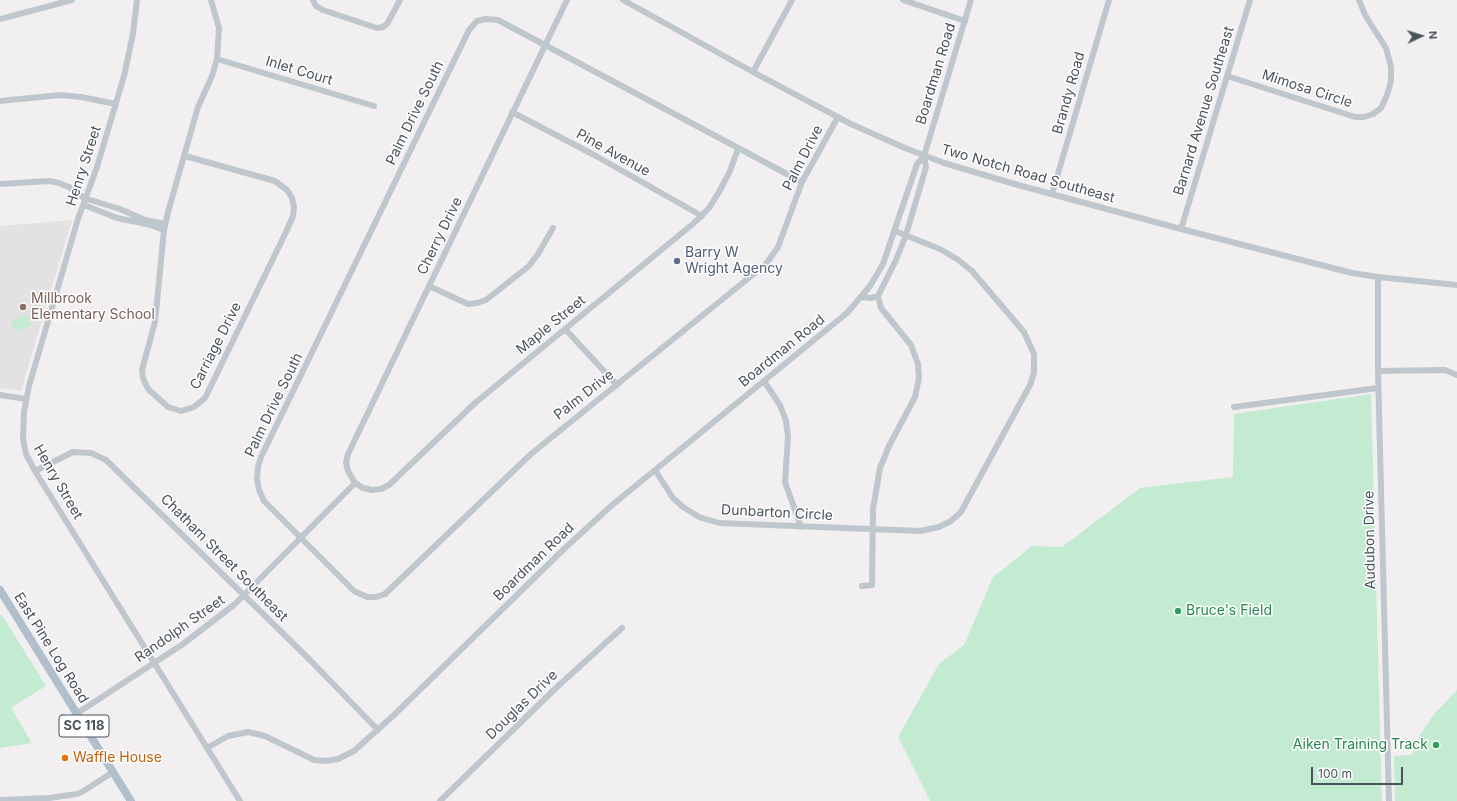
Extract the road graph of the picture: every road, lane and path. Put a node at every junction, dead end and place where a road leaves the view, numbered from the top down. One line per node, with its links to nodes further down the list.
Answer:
1 (72, 0): 14 (street)
2 (137, 0): 21 (street, Henry Street)
3 (211, 0): 17 (street, Carriage Drive)
4 (313, 0): 5 (street)
5 (400, 0)
6 (567, 0): 16 (street, Cherry Drive)
7 (623, 0): 18 (street, Two Notch Road Southeast)
8 (792, 0): 18 (street)
9 (904, 0): 15 (street)
10 (971, 0): 15 (street, Boardman Road)
11 (1109, 0): 30 (street, Brandy Road)
12 (1250, 0): 19 (street, Barnard Avenue Southeast)
13 (1359, 0): 19 (street, Mimosa Circle)
14 (0, 19)
15 (965, 21): 27 (street, Boardman Road)
16 (545, 44): 23 (street, Cherry Drive); 25 (street, Palm Drive South); 57 (street, Palm Drive South)
17 (217, 60): 22 (street, Inlet Court); 26 (street, Carriage Drive)
18 (752, 72): 24 (street, Two Notch Road Southeast)
19 (1227, 76): 35 (street, Barnard Avenue Southeast)
20 (0, 101): 21 (street)
21 (116, 104): 31 (street, Henry Street)
22 (374, 106)
23 (512, 112): 32 (street, Pine Avenue); 40 (street, Cherry Drive)
24 (838, 117): 27 (street, Two Notch Road Southeast); 28 (street, Palm Drive)
25 (738, 149): 28 (street, Palm Drive South); 32 (street, Maple Street)
26 (185, 156): 33 (street, Carriage Drive); 33 (street, Carriage Drive)
27 (924, 156): 30 (street, Two Notch Road Southeast); 36 (street, Boardman Road); 37 (street, Boardman Road)
28 (802, 182): 47 (street, Palm Drive)
29 (0, 184): 31 (street)
30 (1052, 194): 35 (street, Two Notch Road Southeast)
31 (85, 201): 33 (street); 33 (street); 50 (street, Henry Street)
32 (702, 216): 43 (street, Maple Street)
33 (164, 227)
34 (553, 228): 40 (street)
35 (1181, 229): 38 (street, Two Notch Road Southeast)
36 (895, 231): 37 (street, Dunbarton Circle); 42 (street, Boardman Road)
37 (906, 235): 41 (street, Boardman Road); 56 (street, Dunbarton Circle)
38 (1378, 277): 39 (street, Two Notch Road Southeast); 44 (street, Audubon Drive)
39 (1457, 285)
40 (429, 286): 54 (street, Cherry Drive)
41 (878, 296): 42 (street); 56 (street)
42 (861, 297): 46 (street, Boardman Road)
43 (565, 329): 47 (street); 54 (street, Maple Street)
44 (1378, 371): 45 (street); 48 (street, Audubon Drive)
45 (1457, 375)
46 (764, 381): 52 (street, Boardman Road); 55 (street)
47 (617, 385): 57 (street, Palm Drive)
48 (1378, 388): 51 (street); 71 (street, Audubon Drive)
49 (0, 395): 50 (street)
50 (26, 399): 53 (street, Henry Street)
51 (1234, 407)
52 (655, 470): 55 (street, Dunbarton Circle); 64 (street, Boardman Road)
53 (35, 471): 60 (street, Chatham Street Southeast); 62 (street, Henry Street)
54 (355, 483): 57 (street, Randolph Street)
55 (801, 527): 56 (street, Dunbarton Circle)
56 (872, 530): 58 (street)
57 (302, 538): 60 (street, Randolph Street)
58 (862, 586)
59 (0, 592): 63 (main road, East Pine Log Road / SC 118)
60 (244, 596): 62 (street, Randolph Street); 64 (street, Chatham Street Southeast)
61 (622, 628): 70 (street, Douglas Drive)
62 (154, 662): 63 (street, Randolph Street); 65 (street, Henry Street)
63 (76, 714): 66 (main road, East Pine Log Road / SC 118)
64 (378, 730): 65 (street, Boardman Road)
65 (208, 748): 69 (street, Henry Street)
66 (113, 772): 67 (street); 68 (main road, East Pine Log Road / SC 118)
67 (0, 800)
68 (131, 801)
69 (240, 801)
70 (440, 801)
71 (1389, 801)

